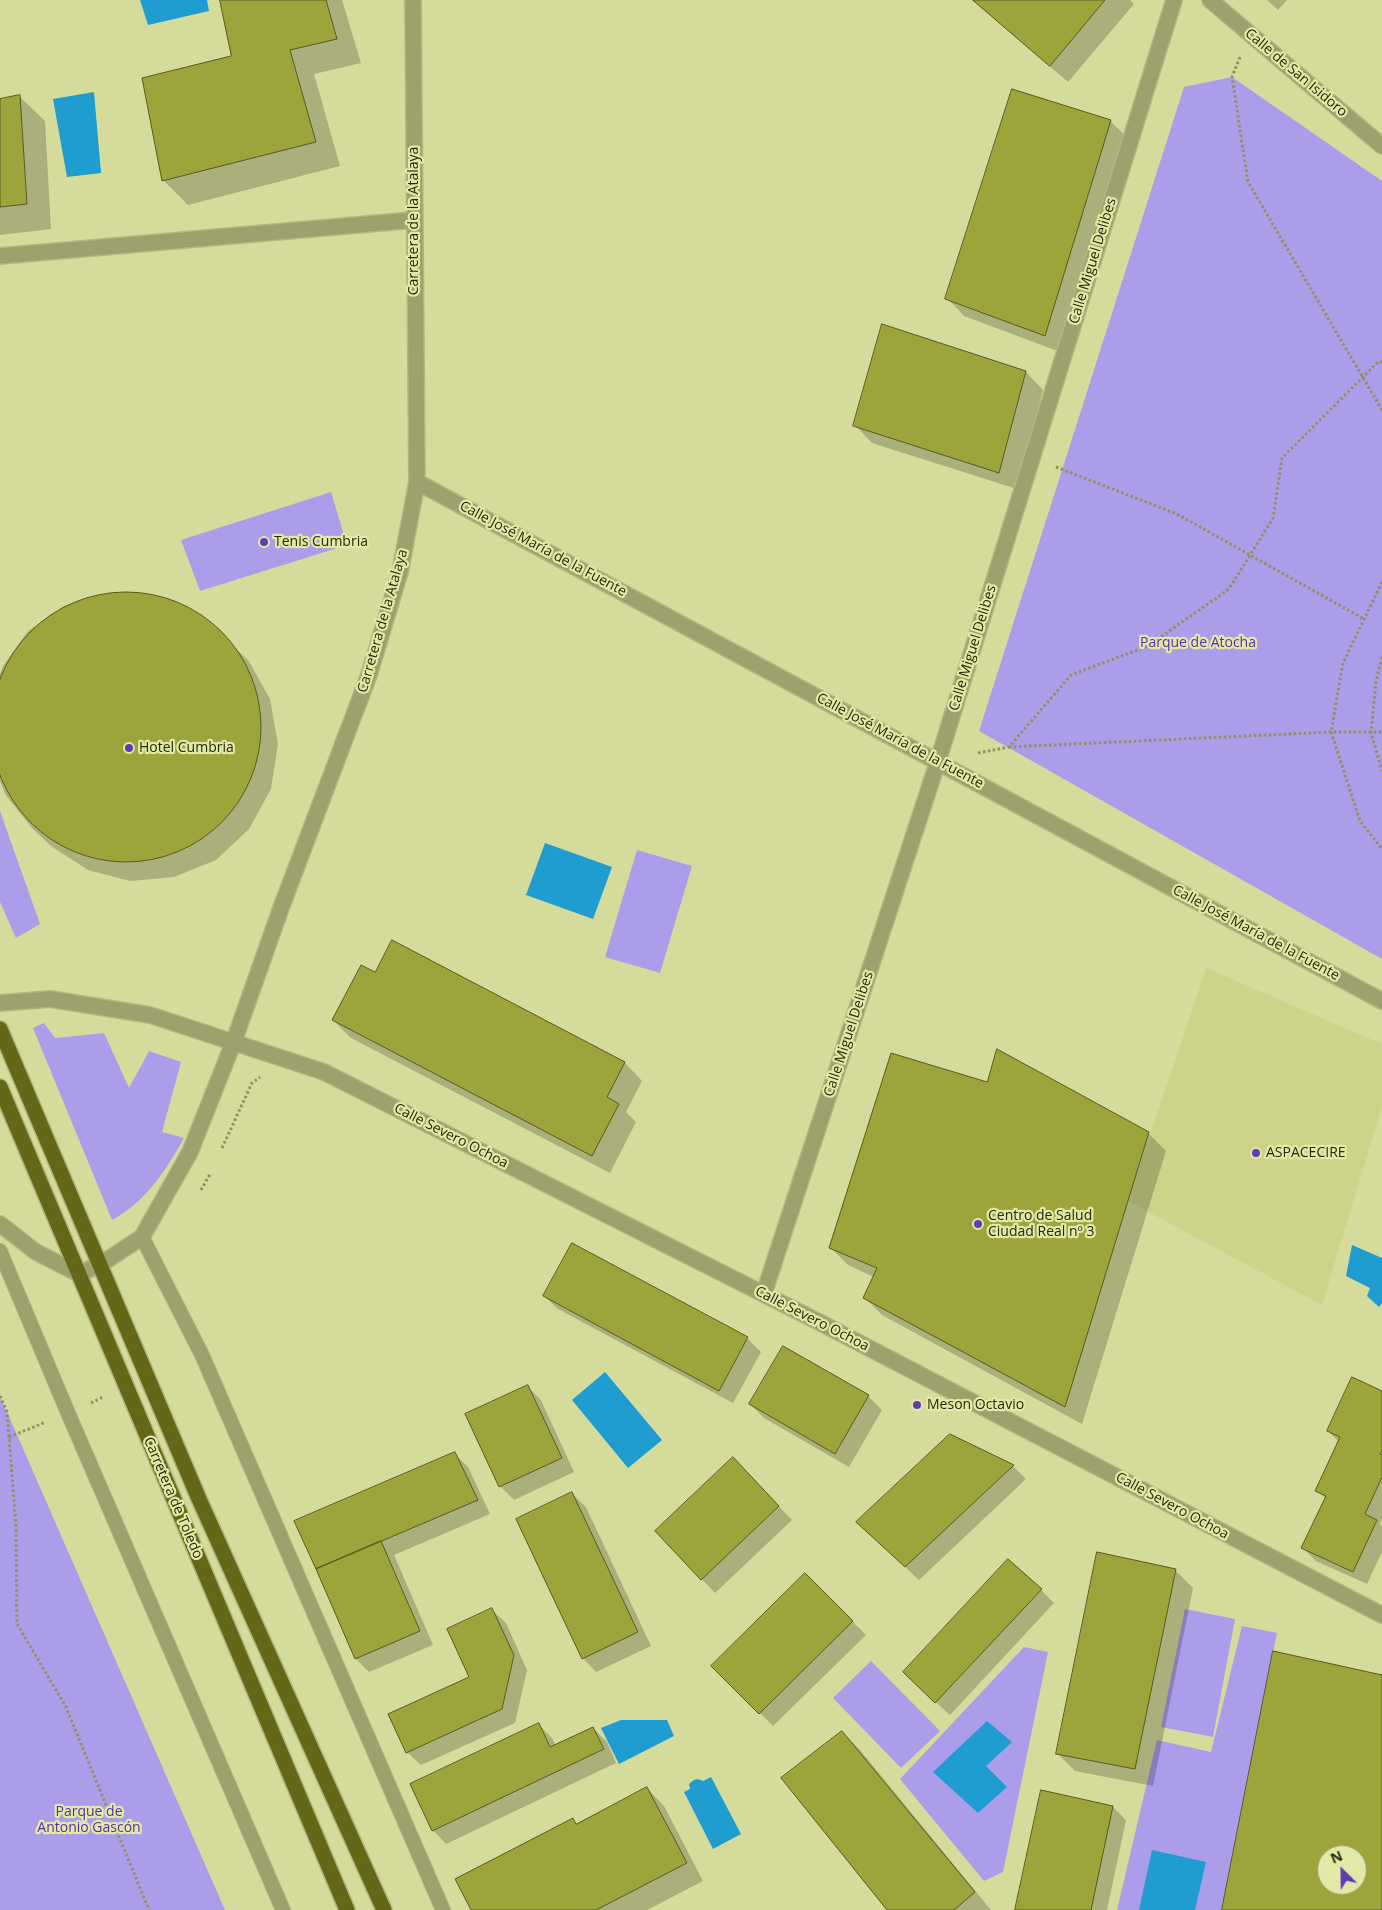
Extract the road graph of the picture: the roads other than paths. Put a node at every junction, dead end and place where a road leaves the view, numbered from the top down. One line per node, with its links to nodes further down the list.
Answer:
1 (413, 0): 5 (street, Carretera de la Atalaya)
2 (1174, 0): 8 (street, Calle Miguel Delibes)
3 (1210, 0): 4 (street, Calle de San Isidoro)
4 (1382, 146)
5 (414, 220): 6 (street); 7 (street, Carretera de la Atalaya)
6 (0, 256)
7 (417, 482): 8 (street, Calle José María de la Fuente); 12 (street, Carretera de la Atalaya)
8 (938, 761): 9 (street, Calle José María de la Fuente); 19 (street, Calle Miguel Delibes)
9 (1382, 1001)
10 (0, 1003): 12 (street, Calle Severo Ochoa)
11 (0, 1028): 17 (highway)
12 (234, 1041): 15 (street, Carretera de la Atalaya); 19 (street, Calle Severo Ochoa)
13 (0, 1087): 18 (highway, Carretera de Toledo)
14 (0, 1224): 18 (street)
15 (142, 1237): 17 (street); 24 (lane)
16 (0, 1251): 21 (lane)
17 (101, 1264): 18 (street); 23 (highway)
18 (79, 1274): 22 (highway, Carretera de Toledo)
19 (764, 1293): 20 (street, Calle Severo Ochoa)
20 (1382, 1615)
21 (283, 1910)
22 (347, 1910)
23 (384, 1910)
24 (443, 1910)

